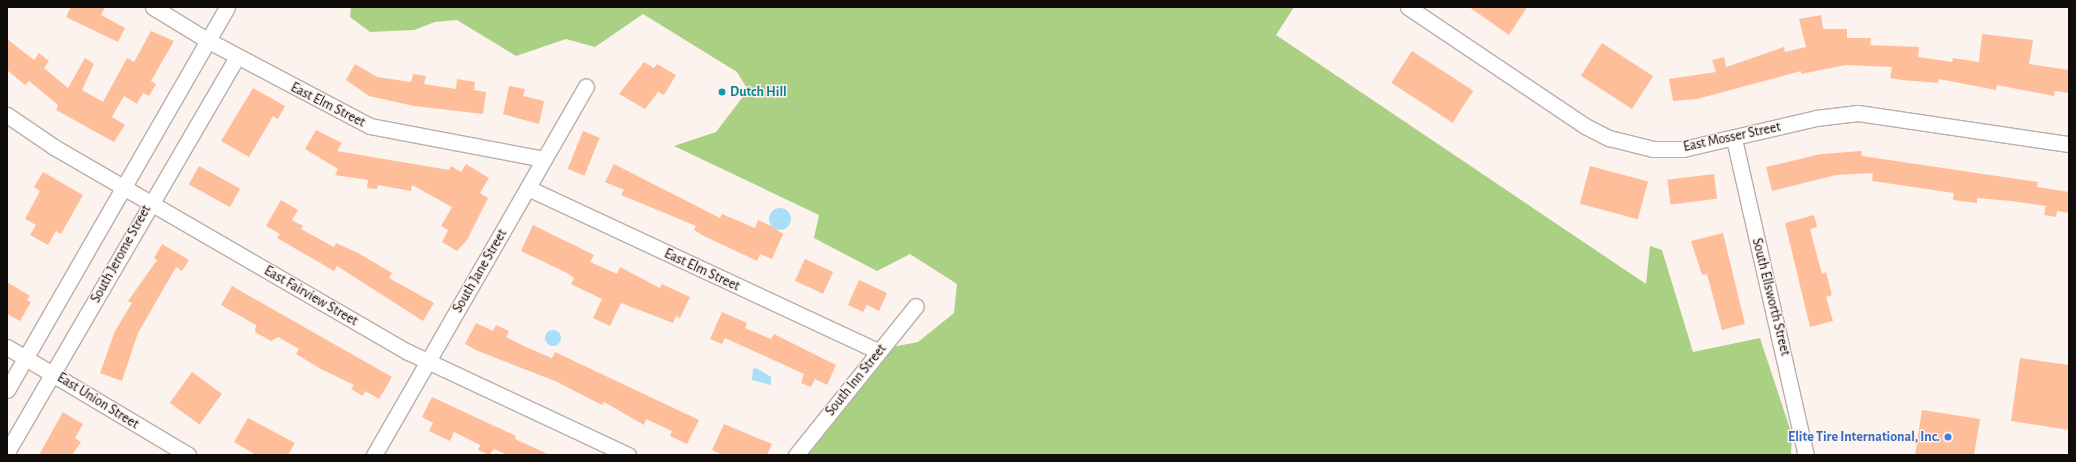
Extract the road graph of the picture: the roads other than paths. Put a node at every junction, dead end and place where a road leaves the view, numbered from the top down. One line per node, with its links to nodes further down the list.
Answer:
1 (153, 7): 4 (street, East Elm Street)
2 (228, 7): 4 (street, South Jerome Street)
3 (1408, 7): 8 (street, East Mosser Street)
4 (207, 40): 5 (street, East Elm Street); 11 (street, South Jerome Street)
5 (237, 56): 10 (street, East Elm Street); 13 (street, South Jerome Street)
6 (586, 87): 10 (street, South Jane Street)
7 (7, 115): 11 (street, East Fairview Street)
8 (1734, 139): 9 (street, East Mosser Street); 26 (street, South Ellsworth Street)
9 (2069, 144)
10 (544, 159): 12 (street, South Jane Street)
11 (125, 186): 13 (street, East Fairview Street); 17 (street, South Jerome Street)
12 (528, 188): 16 (street, East Elm Street); 18 (street, South Jane Street)
13 (150, 201): 18 (street, East Fairview Street); 19 (street, South Jerome Street)
14 (916, 306): 16 (street, South Inn Street)
15 (7, 347): 17 (street, East Union Street)
16 (878, 351): 25 (street, South Inn Street)
17 (27, 357): 19 (street, East Union Street); 20 (street, South Jerome Street)
18 (426, 361): 23 (street, South Jane Street); 24 (street, East Fairview Street)
19 (54, 373): 21 (street, South Jerome Street); 22 (street, East Union Street)
20 (7, 390)
21 (7, 452)
22 (188, 455)
23 (374, 455)
24 (628, 455)
25 (796, 455)
26 (1806, 455)

